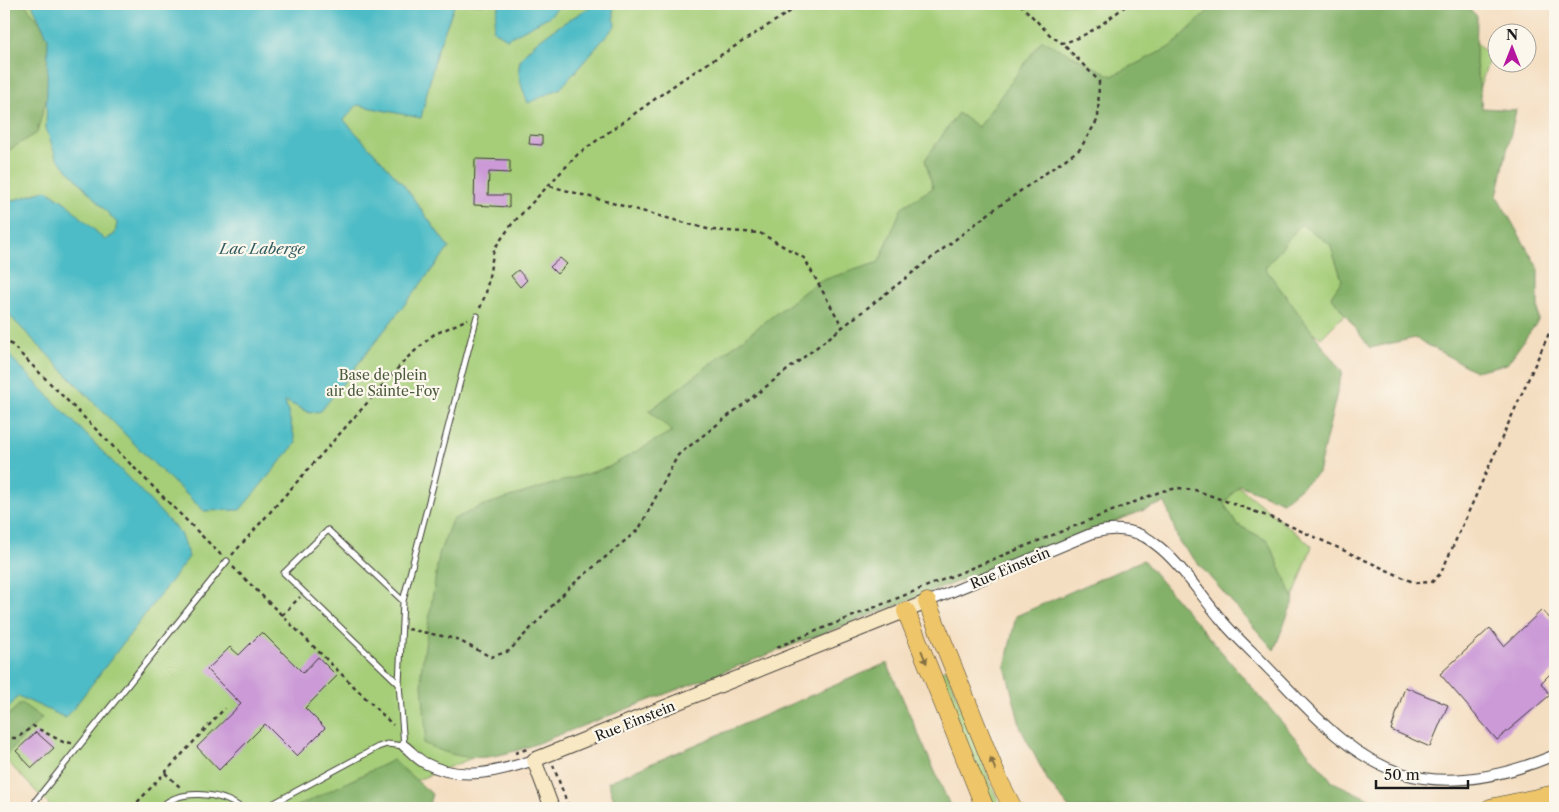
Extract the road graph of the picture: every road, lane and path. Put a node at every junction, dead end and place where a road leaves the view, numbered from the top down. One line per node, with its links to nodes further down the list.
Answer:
1 (802, 4): 5 (path)
2 (1020, 4): 4 (path)
3 (1128, 4): 4 (path)
4 (1062, 43): 8 (path)
5 (550, 186): 6 (path); 8 (path)
6 (477, 316): 10 (path); 12 (lane)
7 (1555, 320): 17 (path)
8 (842, 326): 16 (path)
9 (4, 337): 10 (path)
10 (227, 561): 15 (path); 21 (lane)
11 (304, 592): 12 (lane); 15 (path); 18 (lane)
12 (403, 601): 16 (lane)
13 (927, 602): 14 (street, Rue Einstein); 24 (street, Rue Einstein); 38 (highway, one-way to 13)
14 (906, 611): 23 (street, Rue Einstein); 37 (highway, one-way to 37)
15 (282, 615): 22 (path)
16 (401, 627): 18 (lane)
17 (770, 650)
18 (399, 684): 22 (lane)
19 (225, 708): 26 (path)
20 (4, 738): 21 (path)
21 (81, 744): 30 (lane)
22 (404, 746): 23 (street, Rue Einstein); 34 (lane)
23 (535, 753): 25 (path); 35 (street)
24 (1555, 755)
25 (507, 756)
26 (164, 773): 28 (path); 31 (path)
27 (557, 777): 36 (path)
28 (188, 794): 32 (lane); 33 (lane)
29 (1555, 795): 39 (highway); 40 (highway)
30 (35, 808)
31 (132, 808)
32 (160, 808)
33 (242, 808)
34 (266, 808)
35 (552, 808)
36 (569, 808)
37 (985, 808)
38 (1013, 808)
39 (1490, 808)
40 (1524, 808)

